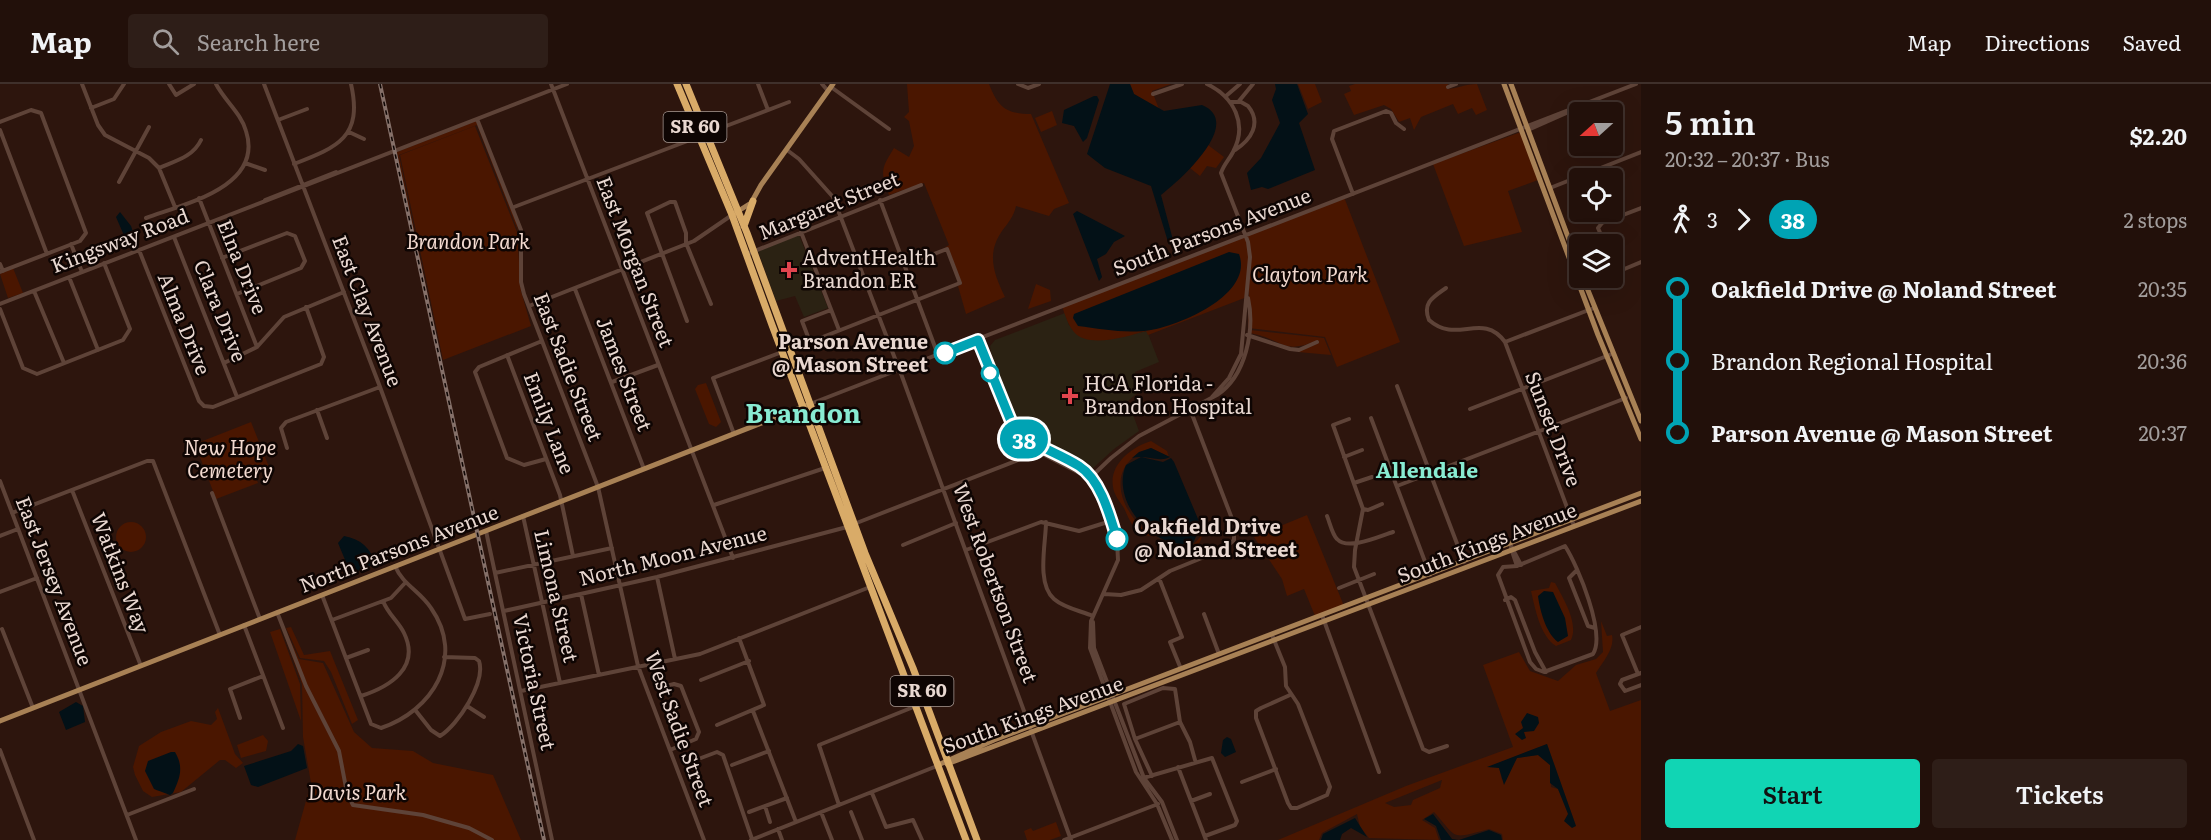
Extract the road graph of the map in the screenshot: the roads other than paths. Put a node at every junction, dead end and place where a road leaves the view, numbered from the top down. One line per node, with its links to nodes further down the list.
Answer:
1 (82, 84): 32 (street)
2 (124, 84): 32 (street)
3 (169, 84): 4 (street)
4 (194, 84)
5 (216, 84): 51 (street)
6 (264, 84): 36 (street, East Clay Avenue)
7 (351, 84): 43 (street)
8 (551, 84): 26 (street, East Morgan Street)
9 (567, 84): 26 (street, Kingsway Road)
10 (677, 84): 44 (highway, SR 60)
11 (686, 84): 44 (highway, SR 60)
12 (758, 84): 34 (street)
13 (822, 84): 24 (street)
14 (1018, 84): 15 (street)
15 (1039, 84)
16 (1182, 84): 27 (street)
17 (1207, 84): 28 (street)
18 (1240, 84): 28 (street)
19 (1252, 84): 31 (street)
20 (1456, 84): 25 (street)
21 (1504, 84): 39 (main road)
22 (1511, 84): 39 (main road)
23 (1636, 84): 39 (street, South Parsons Avenue)
24 (831, 87): 40 (street); 47 (main road)
25 (1448, 87)
26 (553, 89): 35 (street, Kingsway Road); 55 (street, East Morgan Street)
27 (1153, 94)
28 (1226, 96): 30 (street)
29 (789, 102): 34 (street)
30 (1231, 102): 31 (street); 48 (street)
31 (1238, 102): 48 (street)
32 (92, 108): 49 (street)
33 (307, 109): 36 (street)
34 (768, 110): 44 (street)
35 (477, 119): 58 (street, Kingsway Road); 65 (street, East Sadie Street)
36 (278, 120): 52 (street, East Clay Avenue)
37 (0, 122): 78 (street)
38 (149, 127): 49 (street)
39 (1526, 128): 59 (main road); 60 (street, South Parsons Avenue); 79 (main road)
40 (889, 129)
41 (1404, 129): 60 (street)
42 (0, 130): 82 (street)
43 (349, 132): 45 (street); 52 (street)
44 (702, 135): 55 (street); 67 (highway, SR 60)
45 (364, 139)
46 (201, 140): 53 (street)
47 (787, 150): 63 (main road); 68 (street, West Robertson Street)
48 (1234, 150): 74 (street)
49 (135, 151): 53 (street); 56 (street)
50 (1641, 152): 59 (street)
51 (245, 163): 54 (street); 61 (street)
52 (294, 164): 58 (street, East Clay Avenue)
53 (159, 168): 64 (street)
54 (265, 170)
55 (587, 178): 65 (street); 89 (street, East Morgan Street)
56 (119, 182)
57 (921, 185): 62 (street, Margaret Street)
58 (303, 187): 70 (street, Kingsway Road); 99 (street, East Clay Avenue)
59 (1549, 188): 77 (main road)
60 (1353, 194): 74 (street, South Parsons Avenue)
61 (199, 198): 64 (street); 70 (street, Elna Drive)
62 (880, 200): 68 (street, Margaret Street); 88 (street)
63 (753, 201): 67 (main road); 71 (highway)
64 (175, 207): 69 (street)
65 (514, 207): 104 (street, East Sadie Street)
66 (1641, 208): 73 (street)
67 (735, 213): 71 (highway, SR 60); 76 (street); 81 (highway, SR 60)
68 (841, 215): 72 (street, Margaret Street); 109 (street, West Robertson Street)
69 (146, 218)
70 (209, 223): 75 (street, Kingsway Road); 84 (street, Elna Drive)
71 (744, 226): 81 (highway, SR 60)
72 (801, 232): 81 (street, Margaret Street); 108 (street)
73 (1601, 234)
74 (1245, 235): 112 (street); 113 (street, South Parsons Avenue)
75 (174, 237): 80 (street, Kingsway Road); 124 (street, Clara Drive)
76 (686, 243): 83 (street); 83 (street); 103 (street)
77 (1569, 243)
78 (71, 244): 82 (street); 92 (street)
79 (1569, 244)
80 (139, 250): 87 (street, Kingsway Road); 131 (street, Alma Drive)
81 (750, 253): 119 (highway, SR 60); 133 (highway, SR 60)
82 (47, 254): 91 (street)
83 (663, 254): 89 (street); 110 (street)
84 (222, 258): 100 (street, Elna Drive); 100 (street)
85 (1641, 262): 90 (street)
86 (0, 264): 91 (street)
87 (104, 264): 92 (street, Kingsway Road); 118 (street)
88 (904, 265): 101 (street); 101 (street)
89 (621, 270): 97 (street); 125 (street, East Morgan Street)
90 (1623, 270)
91 (1, 271)
92 (82, 272): 93 (street, Kingsway Road)
93 (69, 277): 98 (street, Kingsway Road); 118 (street)
94 (1446, 288): 116 (street)
95 (1585, 288): 107 (main road)
96 (1586, 288): 107 (main road)
97 (575, 289): 104 (street); 127 (street, James Street)
98 (34, 291): 102 (street, Kingsway Road); 123 (street)
99 (344, 292): 105 (street); 129 (street, East Clay Avenue)
100 (237, 294): 117 (street, Elna Drive)
101 (917, 300): 109 (street); 121 (street)
102 (0, 304)
103 (711, 304)
104 (529, 306): 114 (street, East Sadie Street)
105 (306, 307): 117 (street); 131 (street)
106 (0, 309): 123 (street)
107 (1592, 309): 116 (street); 122 (main road)
108 (831, 310): 111 (street); 111 (street)
109 (879, 315): 111 (street); 126 (street, West Robertson Street)
110 (687, 321)
111 (839, 330)
112 (1246, 335): 115 (street); 134 (street)
113 (979, 339): 121 (street, South Parsons Avenue); 144 (street)
114 (542, 341): 120 (street); 158 (street, East Sadie Street)
115 (1317, 342)
116 (1505, 342): 130 (street, Sunset Drive)
117 (257, 347): 124 (street)
118 (98, 350): 123 (street)
119 (782, 352): 133 (highway, SR 60); 140 (street)
120 (507, 355): 149 (street, Emily Lane); 149 (street)
121 (938, 355): 126 (street, South Parsons Avenue)
122 (1609, 355): 130 (street); 132 (main road)
123 (64, 363)
124 (224, 363): 131 (street, Clara Drive)
125 (658, 365): 127 (street); 147 (street, East Morgan Street)
126 (900, 370): 133 (street, South Parsons Avenue); 160 (street, West Robertson Street)
127 (612, 382): 151 (street, James Street)
128 (1397, 386): 152 (street)
129 (380, 387): 136 (street); 183 (street, East Clay Avenue)
130 (1521, 388): 135 (street); 141 (street, Sunset Drive)
131 (237, 397)
132 (1627, 397): 139 (main road); 141 (street); 143 (main road)
133 (806, 406): 140 (main road, North Parsons Avenue); 150 (highway, SR 60)
134 (1190, 409): 154 (street); 198 (street)
135 (1470, 409)
136 (317, 410): 142 (street); 145 (street)
137 (1371, 418): 157 (street)
138 (1349, 419): 148 (street)
139 (1641, 420)
140 (734, 434): 147 (main road, North Parsons Avenue)
141 (1538, 434): 152 (street); 175 (street, Sunset Drive)
142 (327, 438)
143 (1641, 439)
144 (1032, 446): 154 (street); 160 (street, North Moon Avenue)
145 (287, 448)
146 (1362, 450): 148 (street)
147 (692, 451): 151 (main road, North Parsons Avenue); 167 (street, East Morgan Street)
148 (1344, 457): 156 (street)
149 (546, 459): 164 (street, Emily Lane)
150 (829, 467): 167 (street); 176 (highway, SR 60); 176 (highway, SR 60)
151 (644, 470): 158 (main road, North Parsons Avenue)
152 (1430, 474): 157 (street); 190 (street)
153 (1372, 477): 156 (street)
154 (1090, 478): 172 (street)
155 (0, 482): 159 (street, East Jersey Avenue)
156 (1354, 483): 168 (street)
157 (1397, 486): 199 (street)
158 (598, 488): 164 (main road, North Parsons Avenue); 184 (street, West Sadie Street)
159 (1, 489): 169 (street, East Jersey Avenue)
160 (944, 489): 174 (street, West Robertson Street); 176 (street, North Moon Avenue)
161 (72, 490): 169 (street); 225 (street); 235 (street, Watkins Way)
162 (212, 493): 219 (street)
163 (1641, 494): 175 (main road, South Kings Avenue)
164 (561, 502): 170 (main road, North Parsons Avenue); 187 (street, Emily Lane)
165 (1641, 502): 175 (main road, South Kings Avenue)
166 (1382, 504): 168 (street)
167 (714, 505): 188 (street, East Morgan Street)
168 (1363, 509): 181 (street)
169 (12, 513): 177 (street, East Jersey Avenue)
170 (523, 516): 178 (main road, North Parsons Avenue); 189 (street, Limona Street)
171 (1327, 516): 181 (street)
172 (1111, 521): 173 (street); 207 (street)
173 (1047, 522): 186 (street); 217 (street)
174 (957, 523): 182 (street); 186 (street, West Robertson Street)
175 (1572, 523): 185 (main road, South Kings Avenue)
176 (850, 526): 188 (street, North Moon Avenue); 203 (highway, SR 60); 203 (highway, SR 60)
177 (18, 529): 180 (street); 197 (street, East Jersey Avenue)
178 (486, 531): 183 (main road, North Parsons Avenue); 194 (street, Victoria Street)
179 (1393, 532): 181 (street)
180 (0, 536)
181 (1357, 543): 200 (street)
182 (903, 545)
183 (441, 548): 191 (main road, North Parsons Avenue); 215 (street, East Clay Avenue)
184 (612, 548): 187 (street); 202 (street, West Sadie Street)
185 (1512, 548): 190 (main road, South Kings Avenue); 192 (street)
186 (966, 550): 265 (street, West Robertson Street)
187 (573, 556): 189 (street)
188 (733, 558): 196 (street, North Moon Avenue)
189 (535, 564): 194 (street); 212 (street, Limona Street)
190 (1465, 565): 199 (main road, South Kings Avenue)
191 (395, 566): 201 (street); 208 (main road, North Parsons Avenue)
192 (1519, 566): 193 (street); 209 (street)
193 (1576, 571): 223 (street); 223 (street)
194 (495, 573): 213 (street, Victoria Street)
195 (1374, 574): 200 (street)
196 (657, 577): 202 (street, North Moon Avenue); 233 (street)
197 (37, 578): 205 (street); 248 (street, East Jersey Avenue)
198 (1159, 578): 207 (street); 238 (street)
199 (1431, 578): 211 (main road, South Kings Avenue)
200 (1359, 580): 204 (street); 211 (street)
201 (405, 583): 210 (street); 231 (street)
202 (620, 584): 206 (street, North Moon Avenue); 236 (street, West Sadie Street)
203 (874, 586): 227 (street); 228 (highway, SR 60); 237 (highway, SR 60)
204 (1339, 588)
205 (0, 592)
206 (581, 594): 212 (street, North Moon Avenue); 242 (street)
207 (1104, 594): 217 (street)
208 (322, 595): 214 (main road, North Parsons Avenue); 220 (street)
209 (1505, 600): 239 (street); 239 (street)
210 (383, 601): 220 (street); 252 (street)
211 (1367, 602): 218 (main road, South Kings Avenue); 267 (street)
212 (542, 603): 213 (street, North Moon Avenue); 245 (street, Limona Street)
213 (504, 611): 249 (street, Victoria Street)
214 (277, 612): 219 (main road, North Parsons Avenue); 301 (street)
215 (490, 614)
216 (1204, 614): 230 (street)
217 (1093, 616): 253 (street)
218 (1324, 618): 226 (main road, South Kings Avenue); 278 (street)
219 (260, 619): 221 (main road, North Parsons Avenue)
220 (332, 620): 232 (street)
221 (244, 625): 225 (main road, North Parsons Avenue); 243 (street)
222 (1641, 627): 241 (street)
223 (1595, 628): 239 (street)
224 (2, 629): 256 (street)
225 (220, 635): 235 (main road, North Parsons Avenue)
226 (1273, 637): 230 (main road, South Kings Avenue); 250 (main road, South Kings Avenue); 251 (street)
227 (739, 638): 233 (street); 234 (street)
228 (892, 643): 237 (highway); 254 (highway, SR 60)
229 (368, 650): 232 (street)
230 (1219, 655): 238 (main road, South Kings Avenue)
231 (444, 657): 255 (street); 257 (street)
232 (346, 658): 252 (street)
233 (675, 659): 236 (street)
234 (749, 661): 244 (street); 258 (street)
235 (141, 666): 248 (main road, North Parsons Avenue)
236 (638, 666): 242 (street); 269 (street, West Sadie Street)
237 (913, 668): 273 (highway, SR 60)
238 (1181, 669): 240 (main road, South Kings Avenue)
239 (1546, 672)
240 (1173, 673): 250 (main road); 253 (main road, South Kings Avenue)
241 (1639, 674): 246 (street)
242 (599, 675): 245 (street)
243 (263, 676): 259 (street); 264 (street)
244 (701, 680)
245 (560, 683): 249 (street)
246 (1641, 686)
247 (659, 688): 269 (street)
248 (80, 690): 256 (main road, North Parsons Avenue); 293 (street, East Jersey Avenue)
249 (521, 691): 302 (street, Victoria Street)
250 (1137, 693): 253 (main road, South Kings Avenue)
251 (1290, 695): 277 (street); 277 (street)
252 (361, 696): 257 (street)
253 (1111, 699): 265 (main road, South Kings Avenue); 266 (street); 280 (street)
254 (916, 705): 275 (highway, SR 60); 288 (street)
255 (467, 706): 257 (street); 260 (street)
256 (34, 708): 261 (main road, North Parsons Avenue)
257 (416, 711)
258 (753, 711): 263 (street); 270 (street)
259 (240, 717)
260 (484, 717)
261 (0, 722)
262 (1180, 722): 266 (street); 266 (street); 272 (street)
263 (717, 725)
264 (283, 728)
265 (1032, 729): 273 (main road, South Kings Avenue); 298 (street, West Robertson Street)
266 (1133, 740): 279 (street); 280 (street)
267 (1447, 746)
268 (0, 750): 299 (street)
269 (670, 750): 303 (street, West Sadie Street)
270 (769, 751): 274 (street); 285 (street)
271 (701, 758): 304 (street)
272 (1195, 760): 276 (street); 297 (street)
273 (947, 762): 275 (main road, South Kings Avenue); 310 (highway, SR 60)
274 (732, 765)
275 (938, 765): 283 (street); 309 (highway, SR 60)
276 (1178, 767): 279 (street); 286 (street)
277 (1276, 769): 281 (street)
278 (1380, 772)
279 (1152, 776): 280 (street)
280 (1142, 778): 287 (street)
281 (1242, 782)
282 (194, 789): 293 (street)
283 (872, 793): 288 (street); 308 (street)
284 (1210, 794): 286 (street)
285 (787, 798): 289 (street); 295 (street)
286 (1191, 801): 297 (street)
287 (1160, 803): 298 (street); 312 (street); 313 (street)
288 (839, 805): 291 (street)
289 (765, 806): 290 (street); 294 (street)
290 (750, 812)
291 (821, 812): 295 (street); 306 (street)
292 (851, 812): 307 (street)
293 (127, 815): 300 (street, East Jersey Avenue)
294 (770, 822)
295 (796, 822): 296 (street)
296 (778, 829): 304 (street); 305 (street)
297 (1206, 838)
298 (1071, 839): 311 (street)
299 (34, 840)
300 (136, 840)
301 (492, 840)
302 (552, 840)
303 (704, 840)
304 (752, 840)
305 (782, 840)
306 (832, 840)
307 (862, 840)
308 (922, 840)
309 (966, 840)
310 (977, 840)
311 (1064, 840)
312 (1172, 840)
313 (1177, 840)

